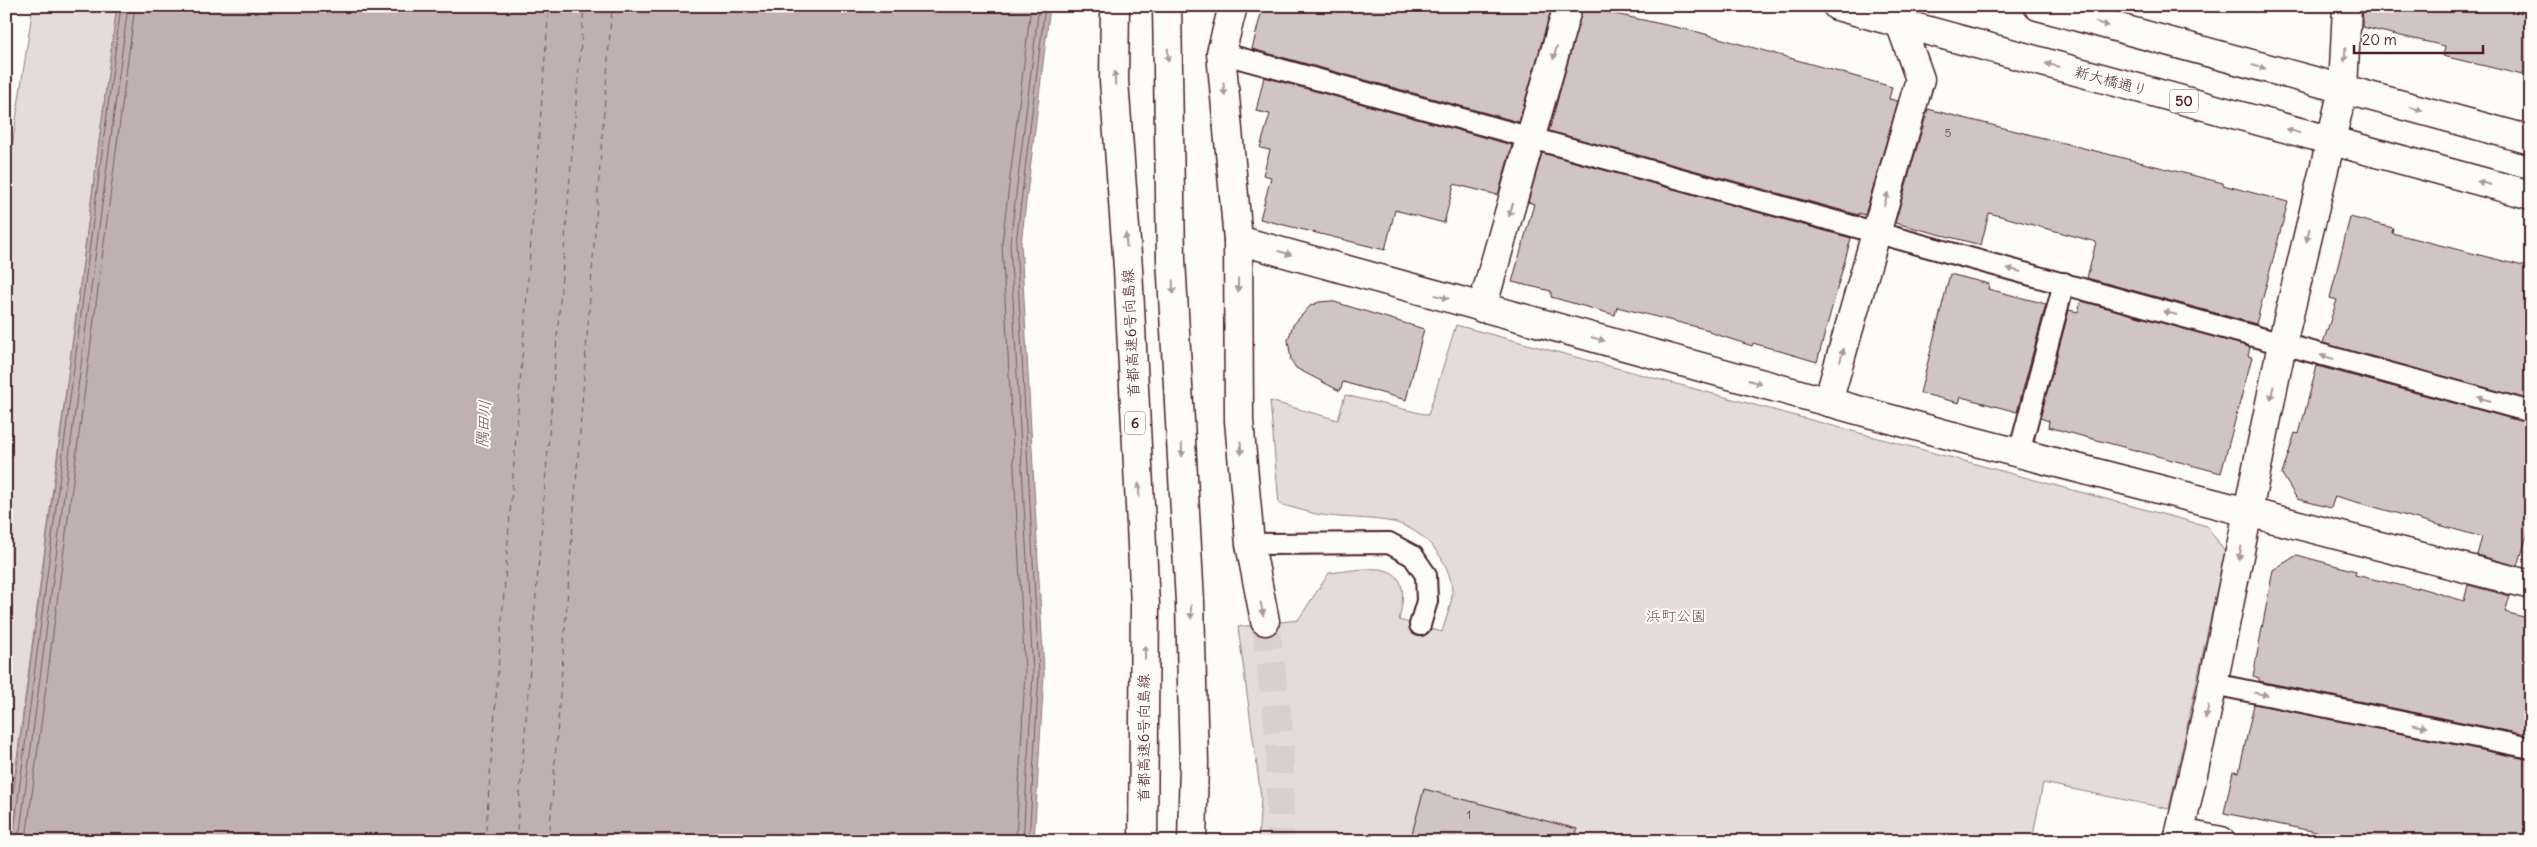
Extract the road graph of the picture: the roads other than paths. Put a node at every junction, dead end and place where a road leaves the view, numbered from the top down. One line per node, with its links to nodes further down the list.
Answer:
1 (1115, 6): 31 (main road, 首都高速6号向島線 / 6, one-way to 1)
2 (1167, 6): 32 (main road, one-way to 32)
3 (1233, 6): 9 (main road)
4 (1568, 6): 11 (main road, one-way to 11)
5 (1837, 6): 8 (main road, 新大橋通り / 50)
6 (2038, 6): 10 (main road, one-way to 10)
7 (2347, 6): 10 (main road, one-way to 10)
8 (1900, 23): 13 (main road, 新大橋通り / 50, one-way to 8); 15 (main road, one-way to 8)
9 (1221, 53): 11 (lane); 16 (main road, one-way to 16)
10 (2343, 90): 12 (main road, one-way to 12); 13 (main road)
11 (1532, 138): 15 (lane); 18 (main road, one-way to 18)
12 (2531, 140)
13 (2330, 142): 14 (main road, 新大橋通り / 50, one-way to 13); 19 (main road, one-way to 19)
14 (2531, 195)
15 (1877, 232): 17 (lane, one-way to 15); 20 (main road, one-way to 15)
16 (1238, 240): 18 (main road, one-way to 18); 24 (main road, one-way to 24)
17 (2064, 283): 19 (lane, one-way to 17); 22 (lane)
18 (1482, 308): 20 (main road, one-way to 20)
19 (2282, 344): 21 (lane, one-way to 19); 23 (main road, one-way to 23)
20 (1828, 402): 22 (main road)
21 (2531, 412)
22 (2019, 453): 23 (main road)
23 (2248, 512): 25 (main road); 28 (main road, one-way to 28)
24 (1250, 544): 26 (main road, one-way to 26); 27 (lane)
25 (2531, 585)
26 (1265, 621)
27 (1420, 625)
28 (2213, 684): 29 (lane, one-way to 29); 30 (main road, one-way to 30)
29 (2531, 748)
30 (2179, 837): 33 (main road)
31 (1143, 841)
32 (1192, 841)
33 (2221, 841)

